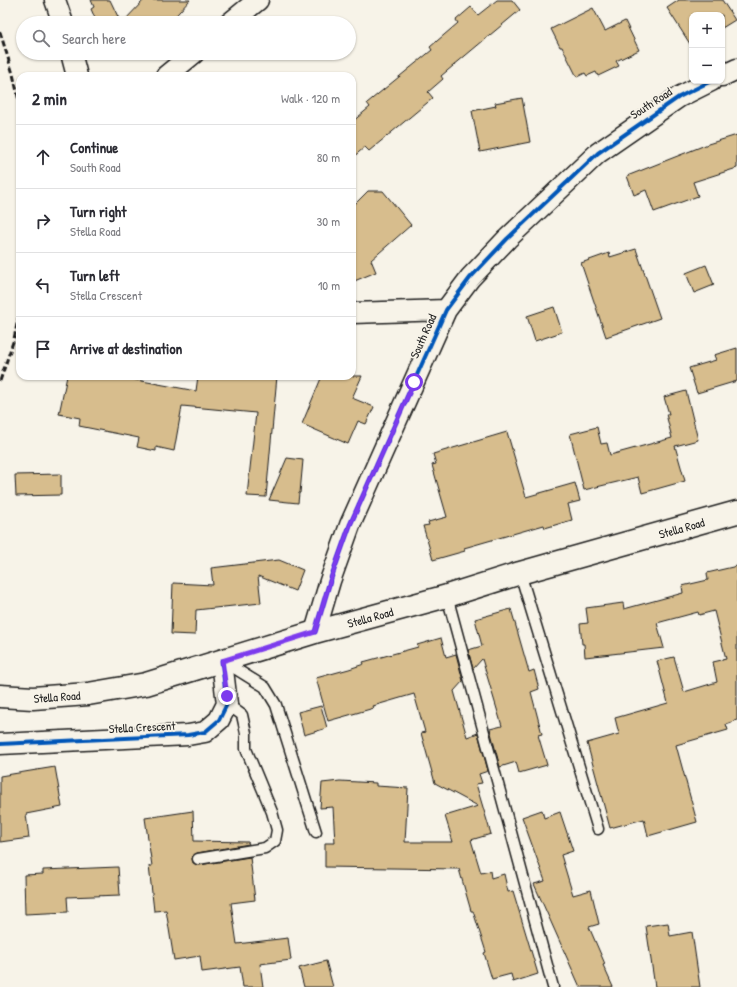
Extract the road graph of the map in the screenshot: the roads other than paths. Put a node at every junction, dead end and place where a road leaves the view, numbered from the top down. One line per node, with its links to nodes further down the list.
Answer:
1 (55, 0): 3 (street)
2 (258, 0): 4 (street)
3 (61, 16)
4 (239, 16)
5 (73, 60): 8 (street)
6 (185, 60): 9 (street)
7 (737, 69): 10 (street)
8 (76, 72)
9 (171, 72)
10 (725, 75)
11 (705, 84): 12 (street, South Road)
12 (446, 310): 13 (street); 17 (street, South Road)
13 (356, 313)
14 (737, 512): 15 (main road, Stella Road)
15 (520, 574): 16 (main road, Stella Road); 22 (lane)
16 (447, 596): 17 (main road, Stella Road); 25 (lane)
17 (315, 632): 18 (main road, Stella Road)
18 (222, 661): 19 (main road, Stella Road); 20 (street); 23 (lane)
19 (0, 696)
20 (227, 704): 21 (street, Stella Crescent); 24 (lane)
21 (0, 744)
22 (598, 829)
23 (316, 832)
24 (198, 859)
25 (553, 987)

